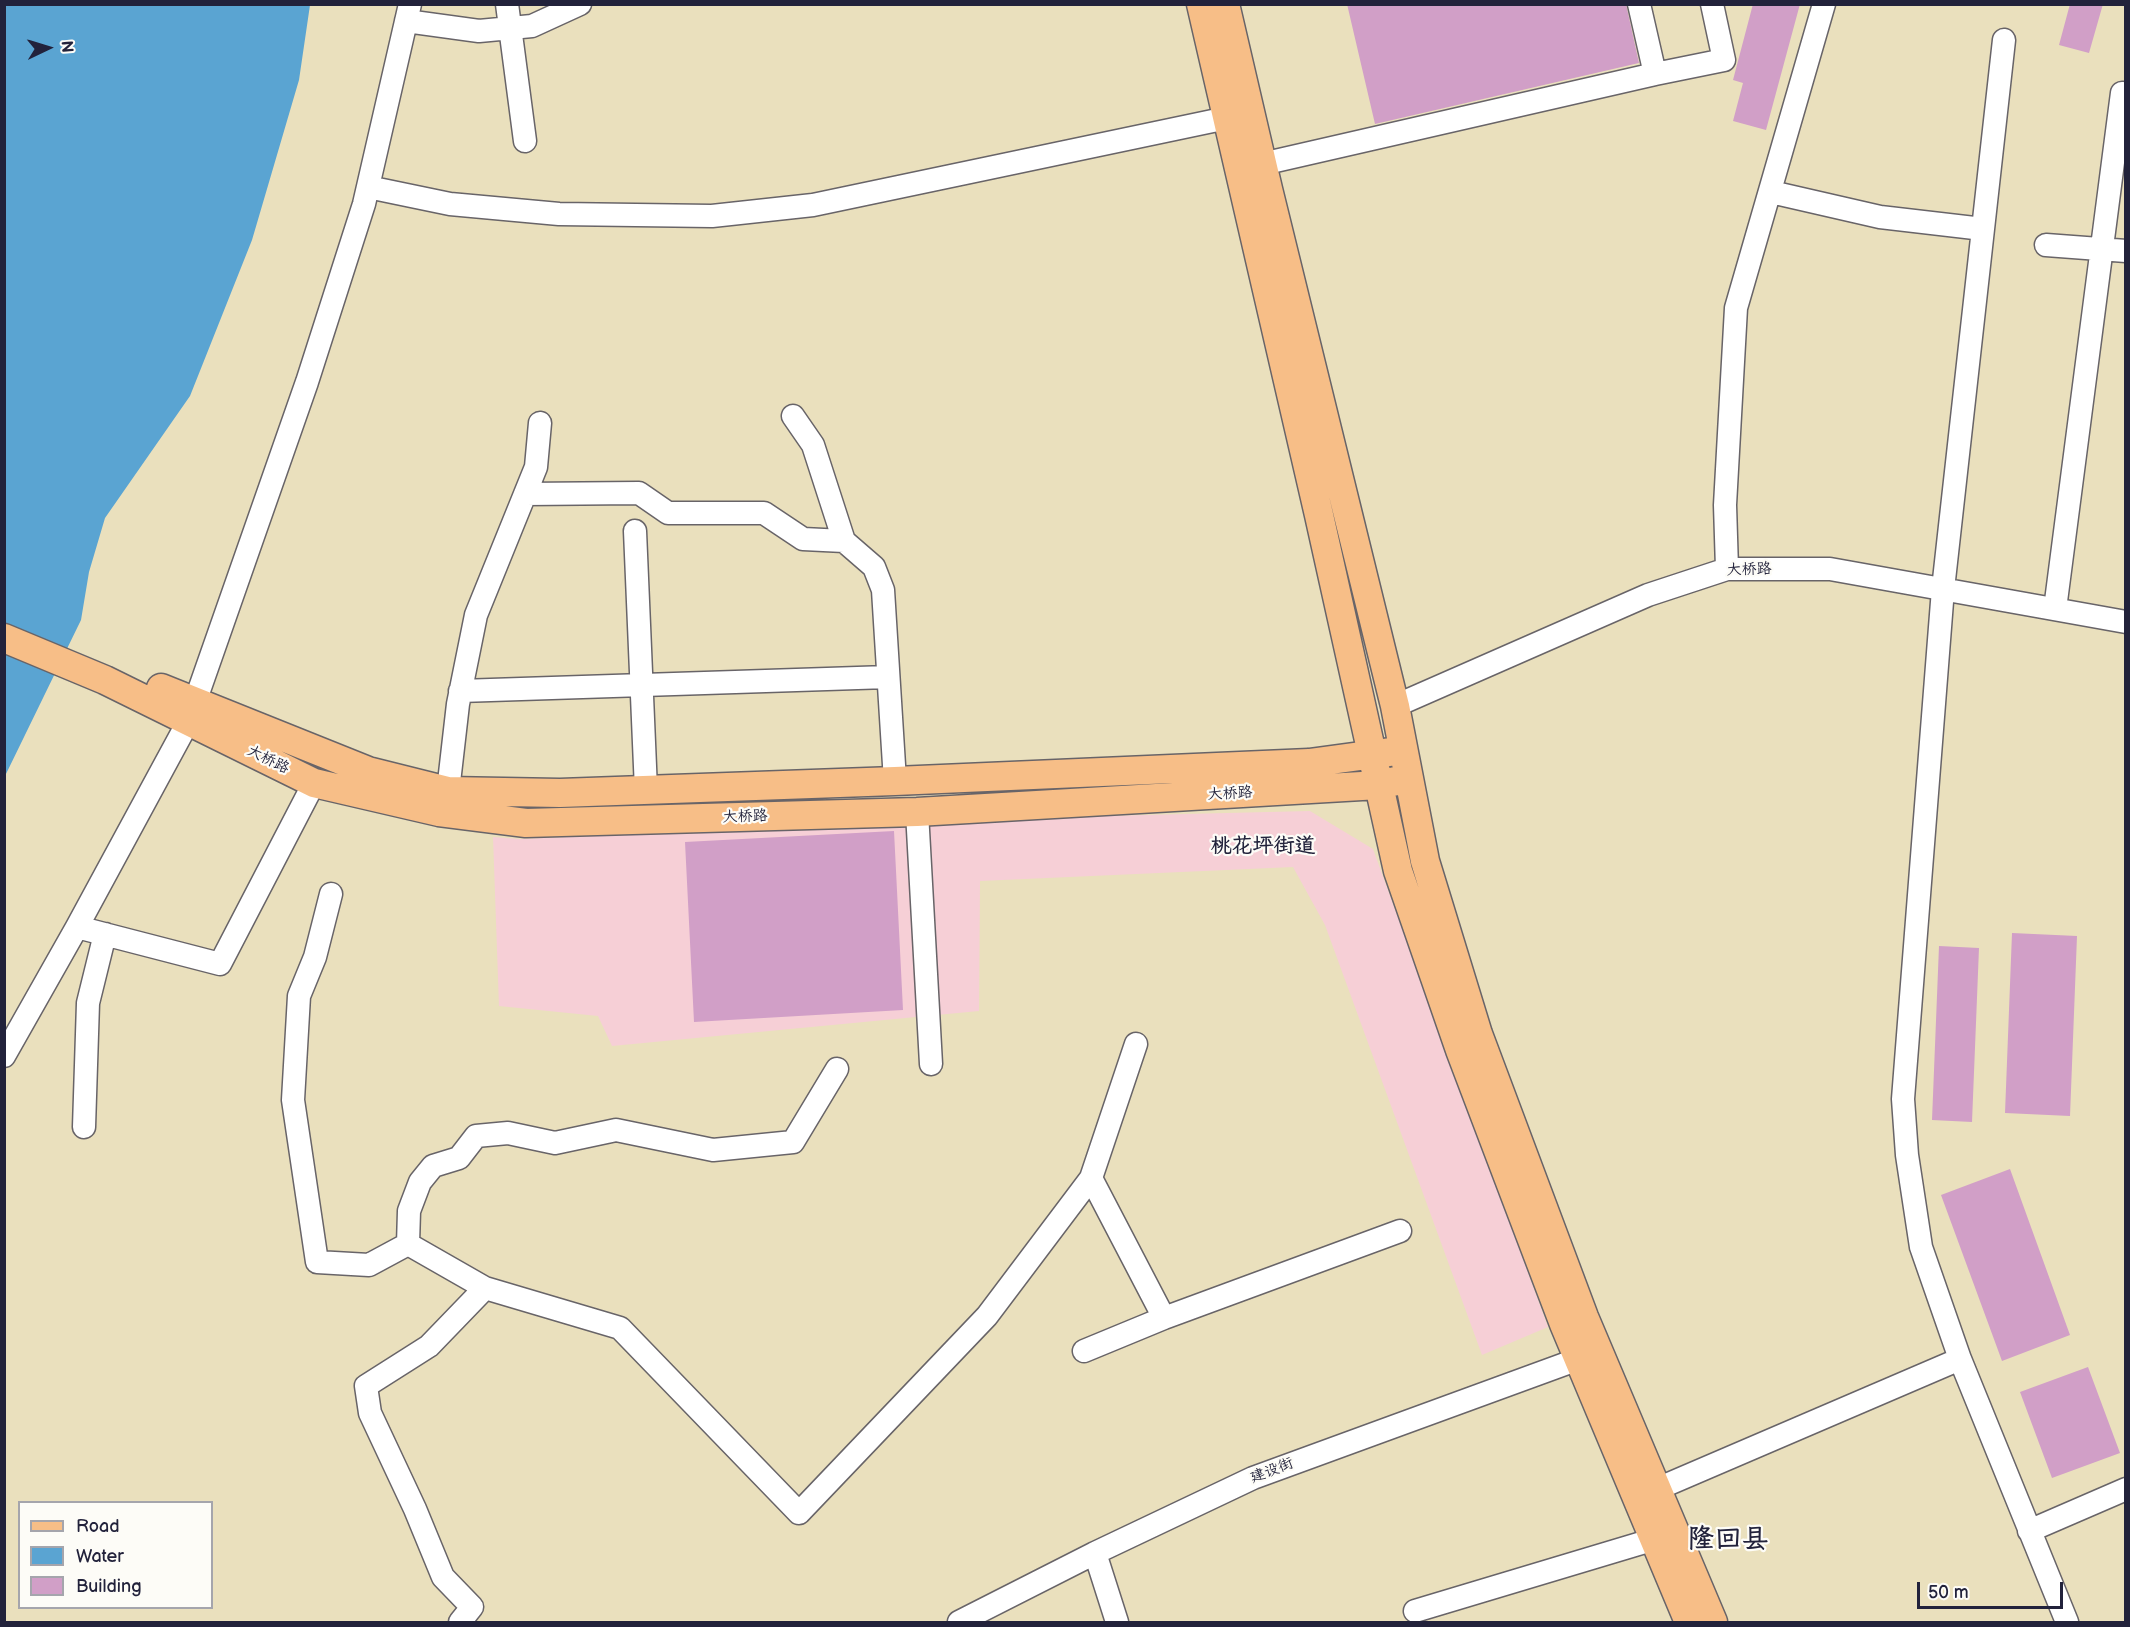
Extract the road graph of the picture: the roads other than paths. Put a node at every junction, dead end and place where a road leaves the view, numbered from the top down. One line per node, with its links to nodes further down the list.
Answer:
1 (507, 4): 9 (street)
2 (580, 4): 9 (street)
3 (1201, 4): 13 (main road)
4 (1225, 4): 13 (main road)
5 (1639, 4): 11 (street)
6 (1712, 4): 11 (street)
7 (1824, 4): 17 (street)
8 (408, 13): 9 (street); 16 (street)
9 (510, 28): 14 (street)
10 (2004, 40): 18 (street)
11 (1655, 74): 15 (street)
12 (2122, 93): 20 (street)
13 (1238, 114): 15 (main road); 16 (street); 40 (main road)
14 (525, 141)
15 (1262, 164): 37 (main road)
16 (368, 187): 38 (street)
17 (1771, 192): 18 (street); 27 (street)
18 (1983, 229): 28 (street)
19 (2046, 245): 20 (street)
20 (2102, 249): 21 (street); 29 (street)
21 (2126, 251)
22 (792, 416): 26 (street)
23 (540, 423): 24 (street)
24 (525, 494): 26 (street); 36 (street)
25 (635, 531): 35 (street)
26 (844, 541): 34 (street)
27 (1727, 569): 28 (street, 大桥路); 37 (street, 大桥路)
28 (1943, 589): 29 (street, 大桥路); 63 (street)
29 (2055, 609): 31 (street, 大桥路)
30 (4, 620): 33 (main road)
31 (2126, 622)
32 (4, 638): 33 (main road)
33 (108, 673): 38 (main road, 大桥路)
34 (888, 677): 35 (street); 42 (street)
35 (641, 685): 36 (street); 45 (street)
36 (460, 691): 46 (street)
37 (1395, 706): 39 (main road)
38 (191, 712): 43 (main road, 大桥路); 46 (main road); 49 (street)
39 (1404, 749): 40 (main road); 41 (main road)
40 (1372, 755): 42 (main road); 44 (main road)
41 (1410, 777): 44 (main road, 大桥路); 62 (main road)
42 (895, 781): 45 (main road)
43 (314, 783): 47 (main road, 大桥路); 50 (street)
44 (1379, 785): 47 (main road, 大桥路); 62 (main road)
45 (646, 790): 46 (main road)
46 (448, 791)
47 (917, 812): 53 (street)
48 (331, 894): 58 (street)
49 (77, 927): 50 (street); 52 (street)
50 (105, 934): 55 (street)
51 (1136, 1044): 56 (street)
52 (4, 1056)
53 (931, 1064)
54 (837, 1069): 58 (street)
55 (84, 1127)
56 (1091, 1178): 59 (street); 60 (street)
57 (1400, 1231): 60 (street)
58 (408, 1244): 59 (street)
59 (485, 1288): 70 (street)
60 (1164, 1318): 61 (street)
61 (1084, 1351)
62 (1589, 1355): 64 (main road); 67 (main road); 68 (street, 建设街)
63 (1960, 1359): 64 (street); 66 (street)
64 (1657, 1489): 74 (main road)
65 (2126, 1489): 66 (street)
66 (2029, 1531): 75 (street)
67 (1655, 1539): 69 (street); 73 (main road)
68 (1095, 1553): 71 (street, 建设街); 72 (street)
69 (1415, 1611)
70 (460, 1623)
71 (959, 1623)
72 (1117, 1623)
73 (1689, 1623)
74 (1713, 1623)
75 (2067, 1623)

